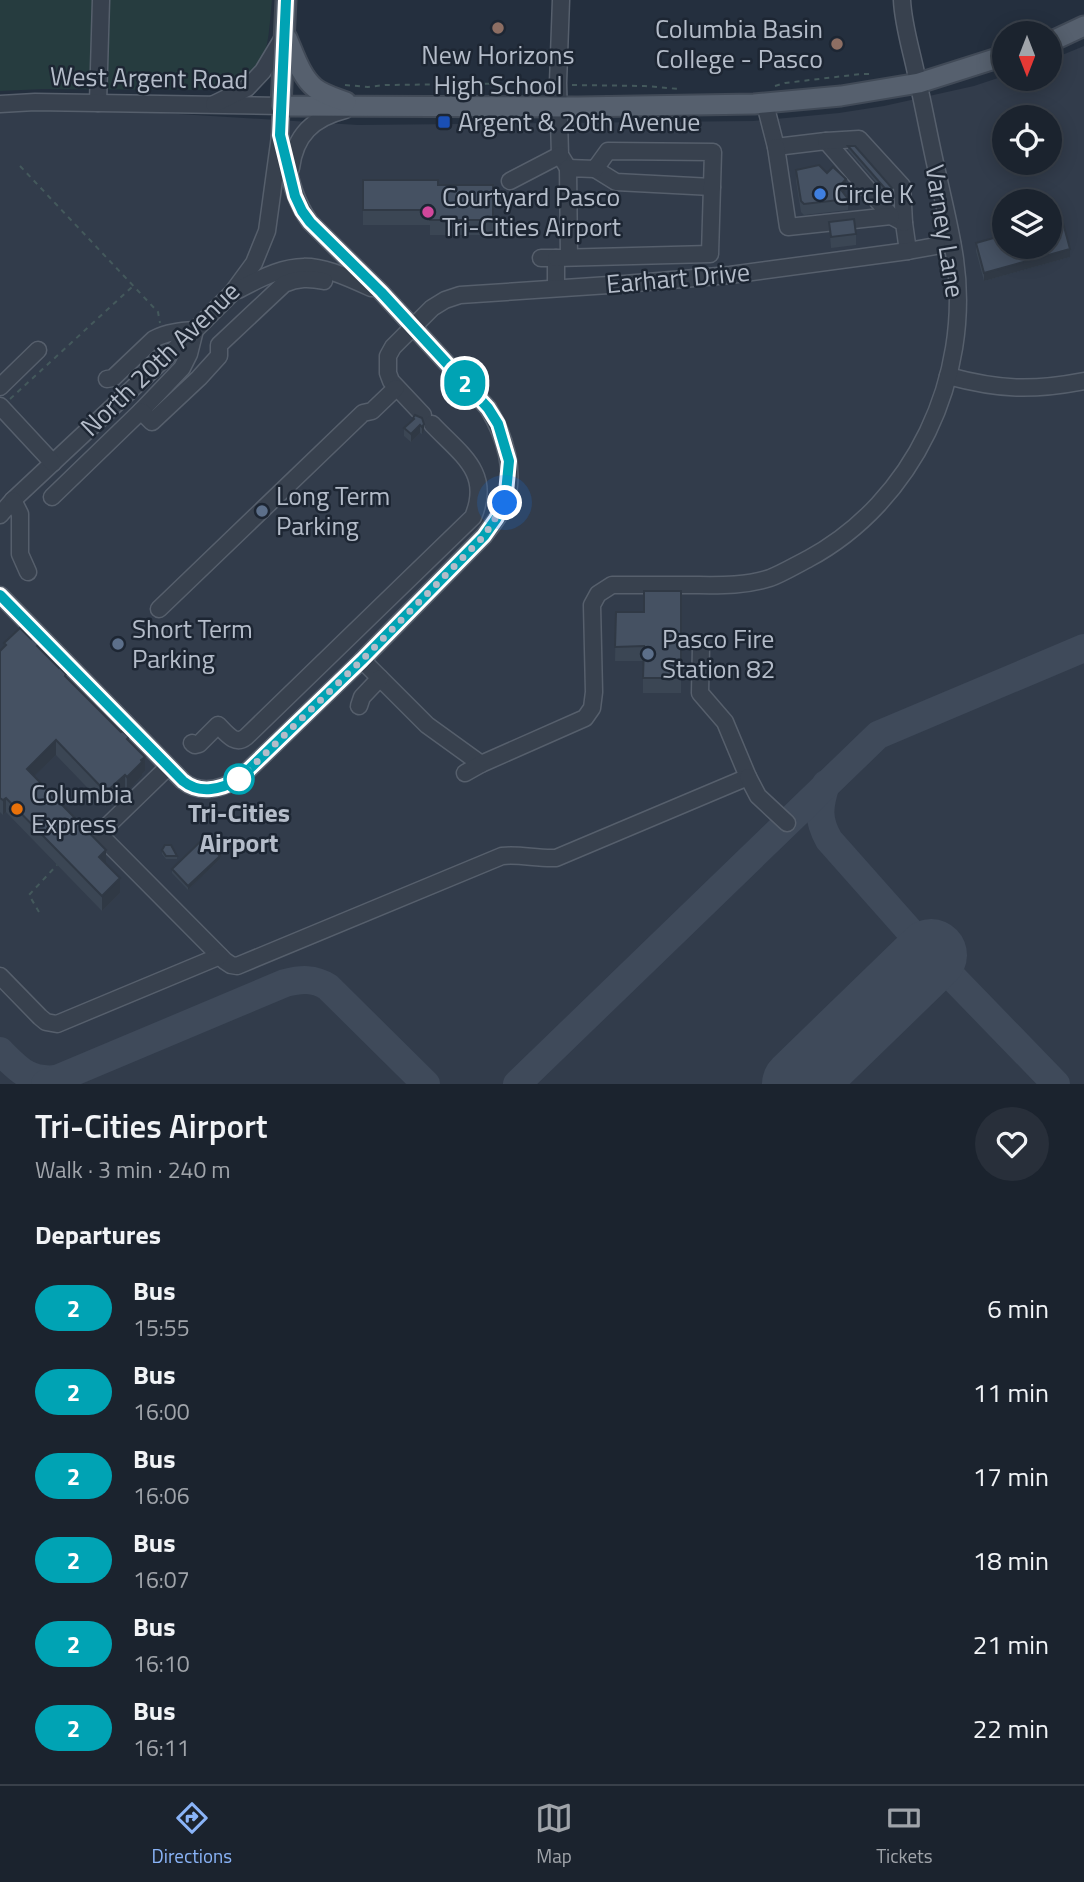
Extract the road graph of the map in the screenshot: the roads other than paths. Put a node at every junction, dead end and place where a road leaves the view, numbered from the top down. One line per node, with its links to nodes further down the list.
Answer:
1 (101, 0): 11 (street)
2 (286, 0): 6 (main road)
3 (561, 0): 16 (street)
4 (902, 0): 9 (street, Varney Lane)
5 (1084, 26): 7 (main road)
6 (285, 34): 13 (street); 14 (main road); 15 (main road)
7 (1062, 36)
8 (992, 60): 9 (main road, West Argent Road)
9 (919, 83): 10 (main road, West Argent Road); 26 (street, Varney Lane)
10 (767, 96): 16 (main road, West Argent Road); 19 (street)
11 (98, 103): 12 (street, West Argent Road); 13 (street, West Argent Road)
12 (0, 104)
13 (213, 105): 14 (street, West Argent Road)
14 (281, 106): 15 (main road, West Argent Road); 17 (street, North 20th Avenue)
15 (357, 106): 16 (main road, West Argent Road); 22 (street)
16 (558, 107): 20 (street)
17 (280, 135): 22 (street, North 20th Avenue); 32 (street, North 20th Avenue)
18 (826, 141): 19 (street); 25 (street); 25 (street)
19 (776, 147): 25 (street)
20 (564, 162): 21 (street); 23 (street); 28 (street)
21 (595, 169): 24 (street); 24 (street)
22 (290, 174): 31 (street, North 20th Avenue)
23 (510, 181)
24 (712, 187): 28 (street)
25 (897, 219): 27 (street)
26 (952, 243): 27 (street, Earhart Drive); 36 (street, Varney Lane)
27 (908, 251): 30 (street, Earhart Drive)
28 (555, 258): 30 (street)
29 (324, 281): 42 (street)
30 (556, 288): 33 (street, Earhart Drive)
31 (381, 292): 32 (street); 33 (street, North 20th Avenue)
32 (232, 293): 34 (street, North 20th Avenue)
33 (412, 327): 40 (street, Earhart Drive); 51 (street, North 20th Avenue)
34 (195, 330): 37 (street); 42 (street); 43 (street, North 20th Avenue)
35 (38, 350): 39 (street)
36 (948, 376): 38 (street); 53 (street, Varney Lane)
37 (107, 379)
38 (1084, 382)
39 (0, 387)
40 (396, 388): 49 (street); 52 (street)
41 (3, 405): 43 (street)
42 (141, 411): 44 (street)
43 (53, 463): 45 (street, North 20th Avenue)
44 (52, 496)
45 (13, 500): 46 (street, North 20th Avenue); 47 (street)
46 (0, 515)
47 (28, 572)
48 (3, 603): 54 (street, North 20th Avenue)
49 (159, 609)
50 (701, 647): 56 (street)
51 (362, 660): 53 (street); 54 (street, North 20th Avenue)
52 (192, 743)
53 (481, 764): 55 (street, Varney Lane)
54 (168, 767): 58 (street)
55 (465, 774)
56 (748, 777): 57 (street); 58 (street)
57 (787, 823)
58 (220, 956): 59 (street)
59 (0, 976)

